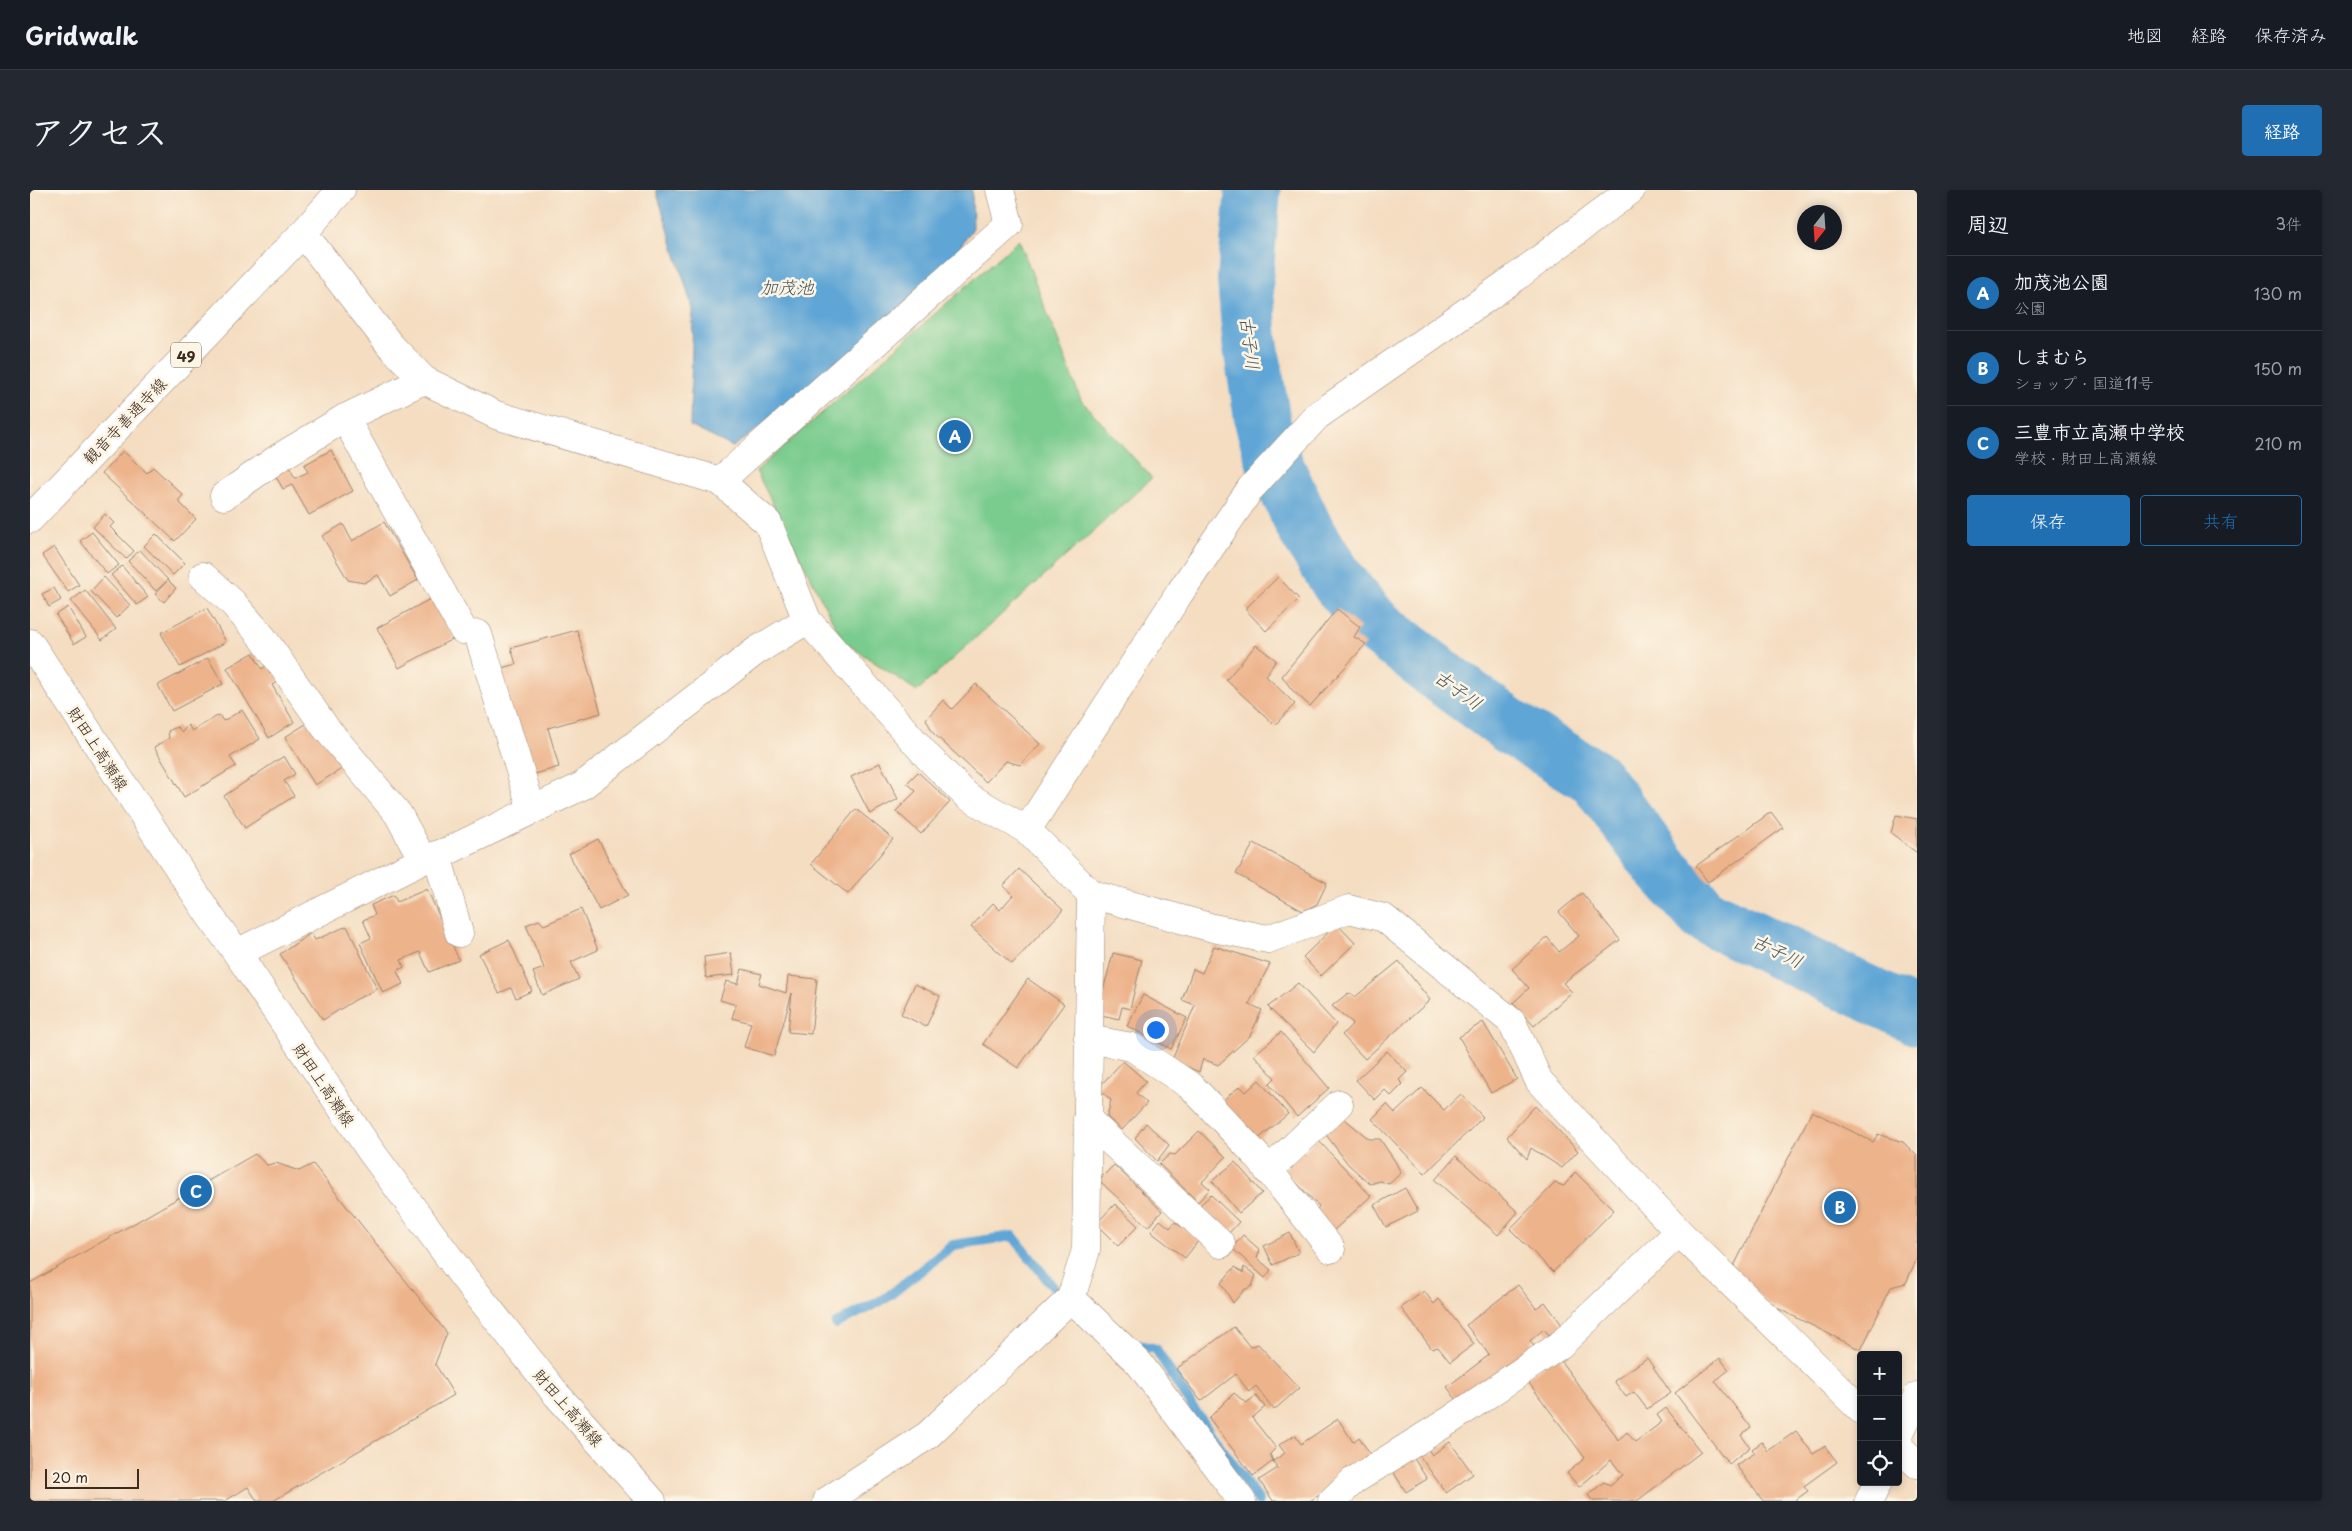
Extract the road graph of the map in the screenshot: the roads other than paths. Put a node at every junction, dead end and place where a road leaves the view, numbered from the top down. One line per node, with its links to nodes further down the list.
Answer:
1 (341, 190): 4 (main road, 観音寺善通寺線 / 49)
2 (1000, 190): 7 (main road)
3 (1631, 190): 14 (main road)
4 (303, 233): 5 (main road); 9 (main road, 観音寺善通寺線 / 49)
5 (424, 380): 6 (main road); 7 (main road)
6 (345, 418): 8 (main road); 13 (main road)
7 (720, 481): 11 (main road)
8 (224, 496)
9 (30, 519)
10 (203, 576): 15 (main road)
11 (806, 620): 13 (main road); 14 (main road)
12 (30, 642): 18 (main road, 財田上高瀬線)
13 (532, 810): 15 (main road)
14 (1027, 830): 16 (main road)
15 (430, 857): 17 (main road); 18 (main road)
16 (1091, 894): 19 (main road); 23 (main road)
17 (459, 933)
18 (237, 953): 31 (main road, 財田上高瀬線)
19 (1088, 1039): 21 (main road); 22 (main road)
20 (1339, 1104): 22 (main road)
21 (1087, 1119): 24 (main road); 26 (main road)
22 (1268, 1171): 25 (main road)
23 (1679, 1232): 27 (main road); 34 (main road)
24 (1221, 1244)
25 (1331, 1249)
26 (1071, 1298): 32 (main road); 33 (main road)
27 (1857, 1406)
28 (1902, 1450): 29 (main road)
29 (1917, 1464)
30 (1876, 1486): 35 (main road)
31 (652, 1501)
32 (827, 1501)
33 (1242, 1501)
34 (1332, 1501)
35 (1869, 1501)

